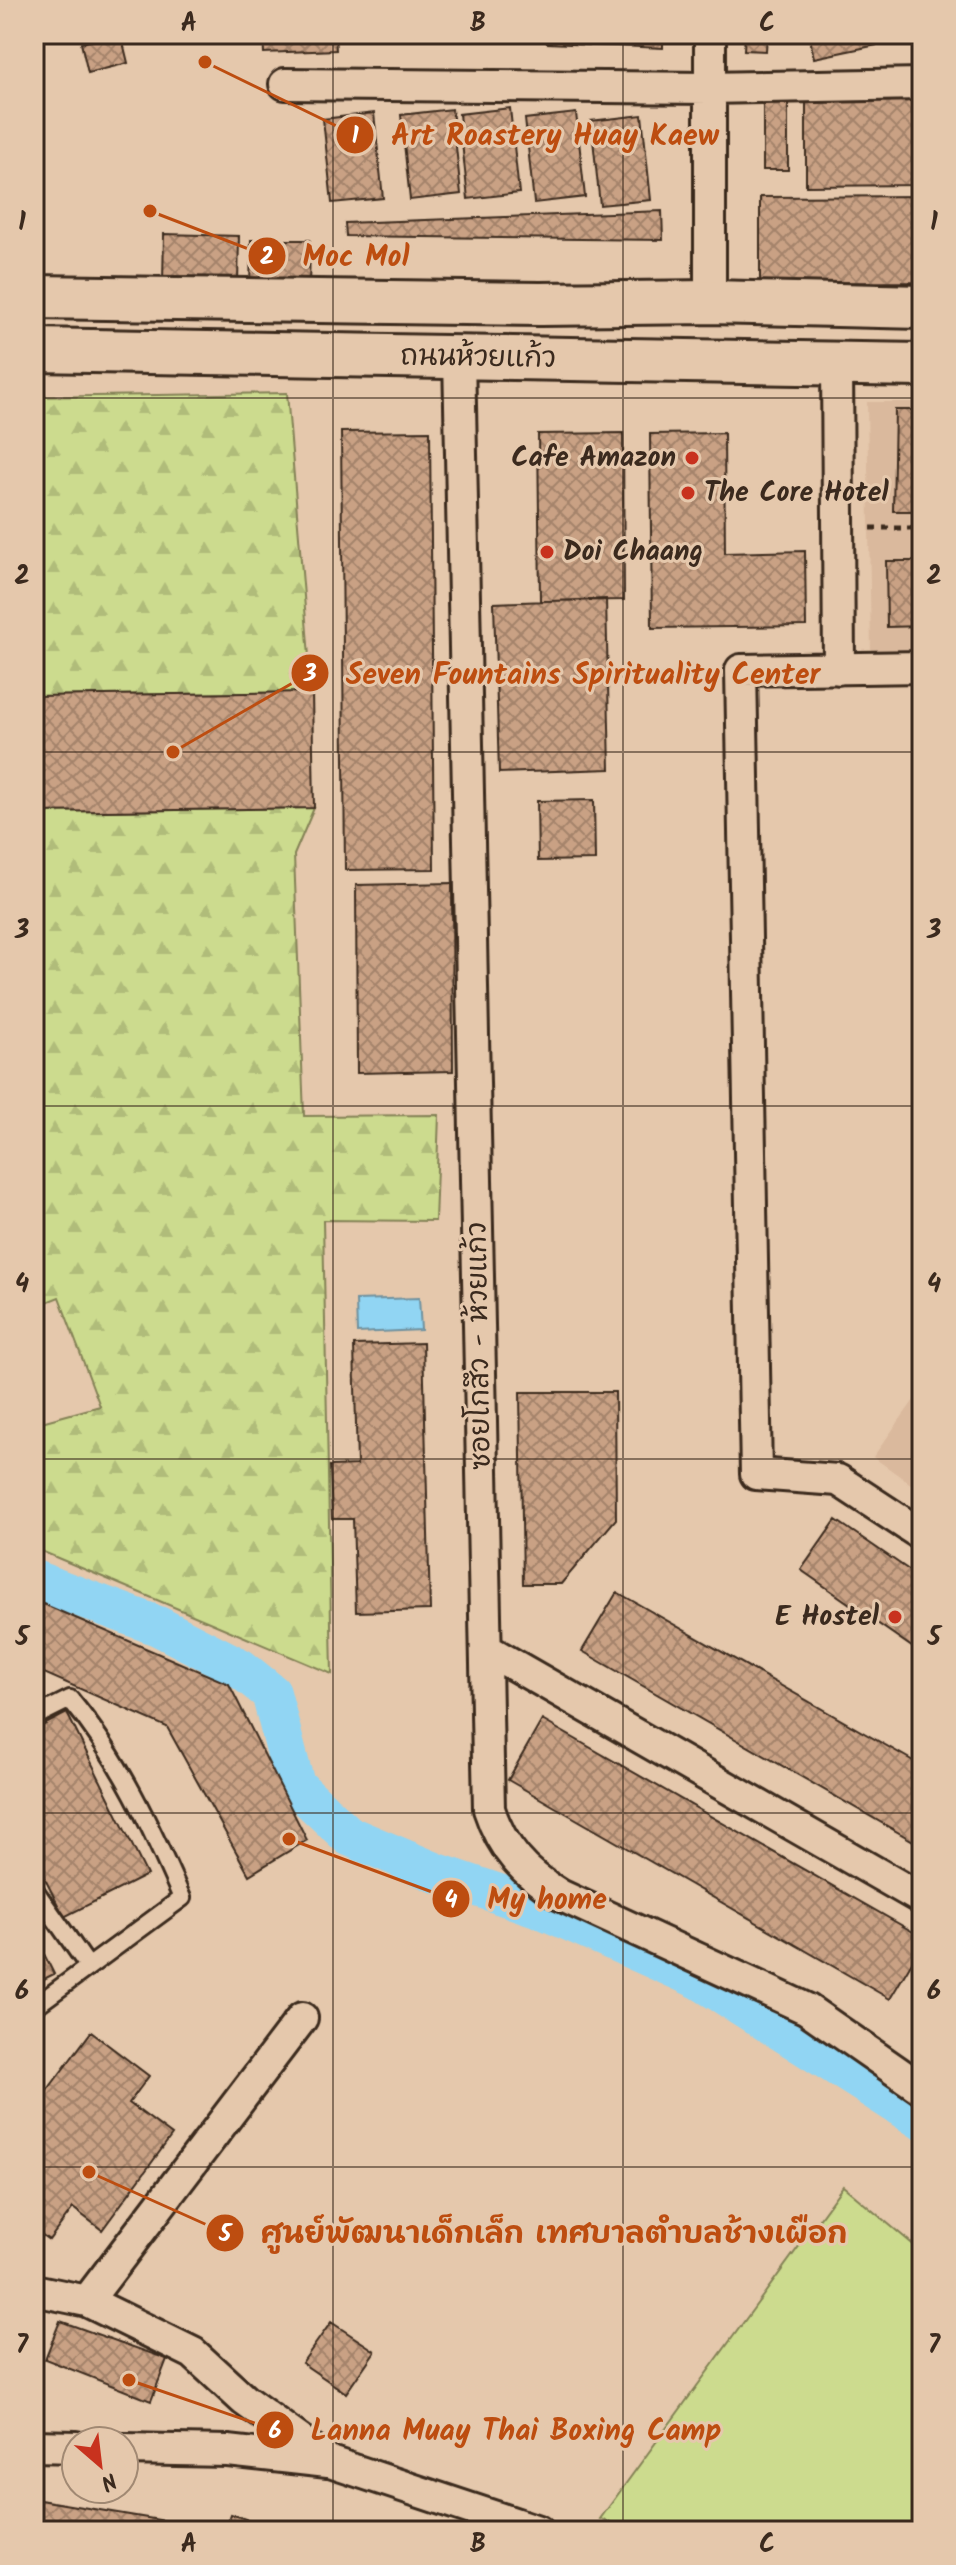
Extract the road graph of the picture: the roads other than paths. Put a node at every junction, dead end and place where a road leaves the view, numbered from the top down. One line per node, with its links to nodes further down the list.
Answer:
1 (710, 34): 4 (street)
2 (285, 84): 4 (street)
3 (922, 84): 4 (street)
4 (708, 88): 6 (street)
5 (34, 297): 7 (main road, ถนนห้วยแก้ว)
6 (710, 302): 7 (main road, ถนนห้วยแก้ว); 8 (main road, ถนนห้วยแก้ว)
7 (460, 303): 10 (main road)
8 (922, 307)
9 (34, 350): 10 (main road, ถนนห้วยแก้ว)
10 (459, 357): 11 (main road, ถนนห้วยแก้ว); 16 (street, ซอยโกสึว - ห้วยแก้ว)
11 (837, 363): 12 (main road, ถนนห้วยแก้ว); 14 (street)
12 (922, 365)
13 (922, 667): 14 (street)
14 (839, 669): 15 (street)
15 (922, 1535)
16 (486, 1649): 19 (street); 23 (street, ซอยโกสึว - ห้วยแก้ว)
17 (34, 1717): 20 (lane)
18 (34, 1889): 20 (lane)
19 (922, 1899)
20 (88, 1966): 21 (lane)
21 (34, 2007)
22 (302, 2018): 25 (street)
23 (918, 2079)
24 (34, 2290): 25 (street)
25 (87, 2301): 29 (street)
26 (34, 2446): 27 (street)
27 (60, 2447)
28 (140, 2449): 29 (street)
29 (330, 2462): 30 (street)
30 (531, 2530)

